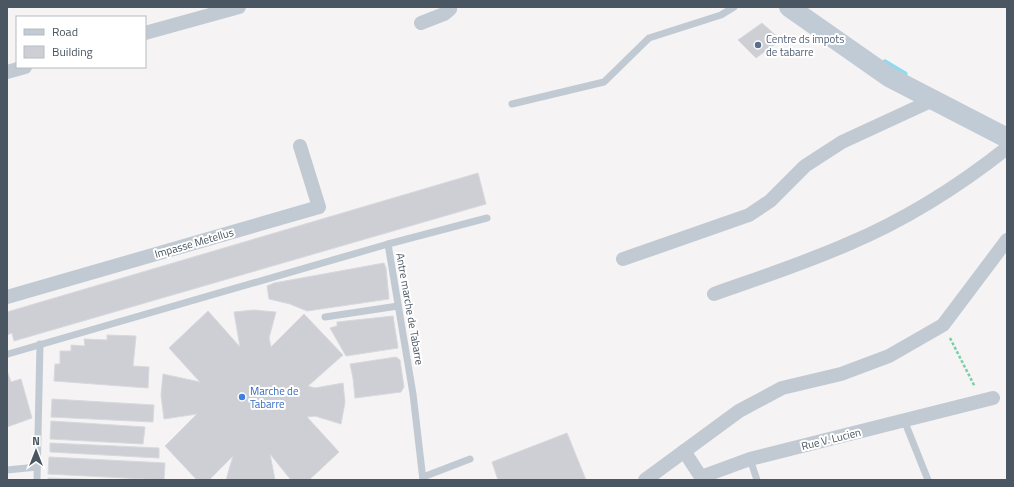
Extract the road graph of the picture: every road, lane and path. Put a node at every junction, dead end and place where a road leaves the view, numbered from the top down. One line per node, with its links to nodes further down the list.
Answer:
1 (240, 7): 6 (street)
2 (449, 7): 5 (street)
3 (734, 7): 10 (lane)
4 (789, 7): 9 (main road)
5 (421, 23)
6 (146, 34)
7 (21, 68): 8 (street)
8 (7, 72)
9 (933, 100): 11 (main road); 17 (street)
10 (512, 104)
11 (1007, 138)
12 (300, 146): 19 (street, Impasse Metellus)
13 (1007, 148): 18 (street)
14 (487, 218): 16 (lane, Antre marche de Tabarre)
15 (1007, 240): 22 (street)
16 (388, 244): 20 (lane, Antre marche de Tabarre); 23 (lane)
17 (623, 259)
18 (714, 294)
19 (7, 297)
20 (398, 306): 21 (lane); 32 (lane, Antre marche de Tabarre)
21 (325, 317)
22 (943, 325): 25 (path); 27 (street)
23 (40, 344): 24 (lane); 30 (lane)
24 (8, 354)
25 (988, 400): 26 (street, Rue V. Lucien)
26 (904, 420): 29 (street, Rue V. Lucien); 36 (lane)
27 (684, 451): 29 (street, Rue V. Lucien); 34 (street)
28 (470, 458): 32 (lane)
29 (750, 459): 35 (lane)
30 (37, 467): 31 (lane); 33 (lane)
31 (7, 470)
32 (423, 479)
33 (36, 480)
34 (645, 480)
35 (757, 480)
36 (928, 480)

